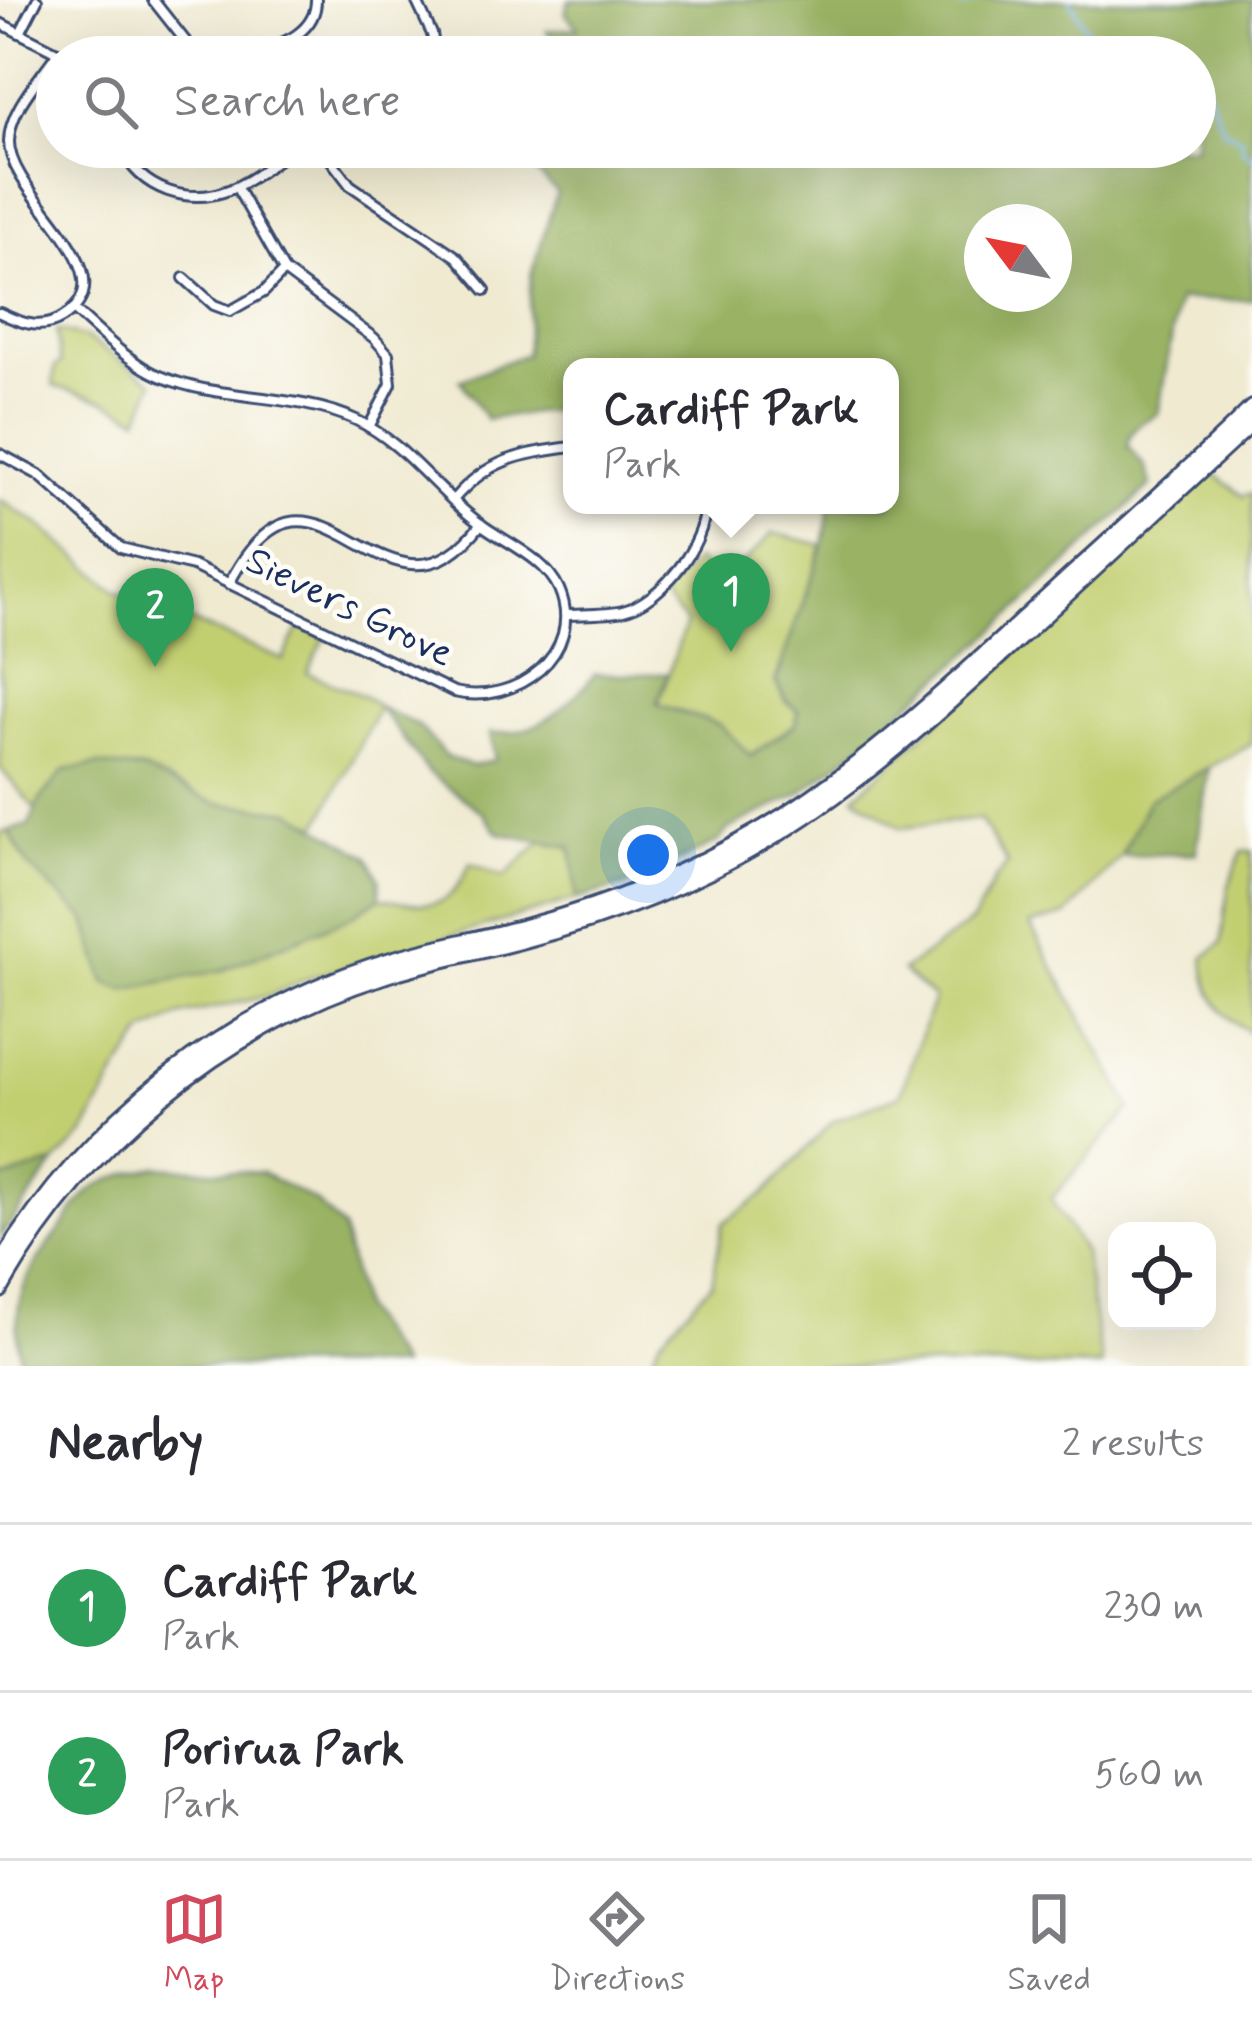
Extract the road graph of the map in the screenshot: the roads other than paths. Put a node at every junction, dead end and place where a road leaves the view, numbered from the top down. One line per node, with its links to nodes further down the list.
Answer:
1 (38, 0): 6 (street)
2 (153, 0): 7 (street)
3 (316, 0): 8 (street)
4 (416, 0): 9 (street)
5 (0, 23): 6 (street)
6 (20, 33): 10 (street)
7 (181, 36)
8 (292, 36)
9 (432, 36)
10 (36, 41)
11 (36, 88): 19 (street)
12 (134, 168): 15 (street)
13 (265, 168): 15 (street)
14 (337, 168): 18 (street)
15 (237, 188): 16 (street)
16 (284, 271): 17 (street); 23 (street)
17 (184, 278)
18 (485, 290)
19 (73, 309): 20 (street); 23 (street)
20 (0, 313)
21 (1252, 409): 31 (highway)
22 (1252, 423): 32 (highway)
23 (369, 427): 26 (street)
24 (563, 449): 26 (street)
25 (0, 454): 29 (street, Sievers Grove)
26 (453, 500): 28 (street)
27 (704, 514): 30 (street)
28 (481, 524): 29 (street); 30 (street)
29 (229, 584): 30 (street, Sievers Grove)
30 (566, 615)
31 (0, 1265)
32 (0, 1291)

